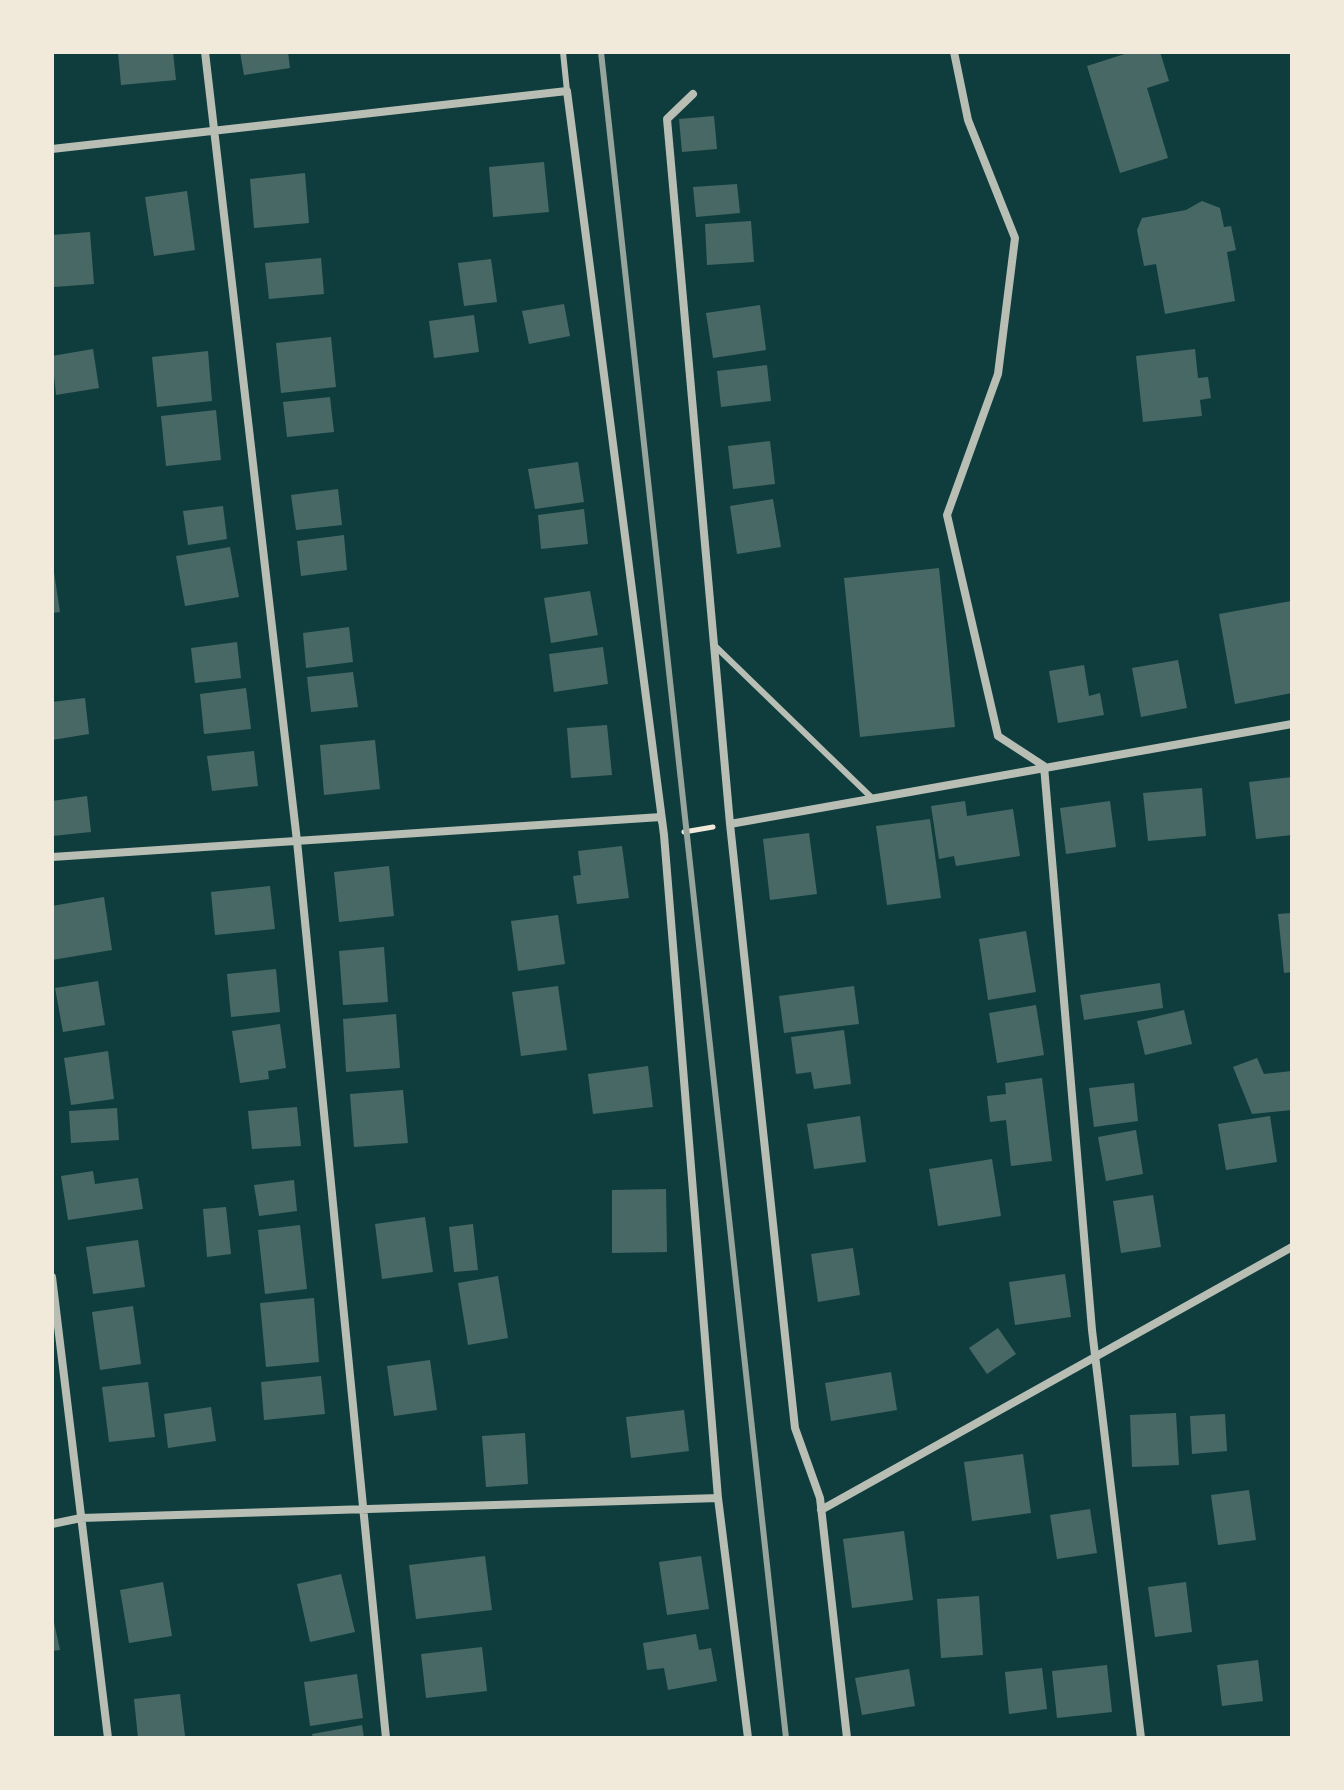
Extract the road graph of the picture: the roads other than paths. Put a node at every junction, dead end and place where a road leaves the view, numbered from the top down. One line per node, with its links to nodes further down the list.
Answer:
1 (205, 52): 6 (street)
2 (563, 52): 4 (lane)
3 (954, 52): 10 (street)
4 (567, 91): 6 (street); 12 (street)
5 (693, 94): 8 (street)
6 (214, 131): 7 (street); 14 (street)
7 (52, 149)
8 (714, 645): 11 (lane); 13 (street)
9 (1292, 724): 10 (street)
10 (1044, 766): 11 (street); 18 (street)
11 (872, 798): 13 (street)
12 (661, 817): 14 (street); 19 (street)
13 (730, 824): 21 (street)
14 (297, 841): 15 (street); 20 (street)
15 (52, 857)
16 (1292, 1247): 18 (street)
17 (52, 1277): 22 (street)
18 (1095, 1355): 21 (street); 28 (street)
19 (718, 1498): 20 (street); 26 (street)
20 (362, 1510): 22 (street); 25 (street)
21 (821, 1510): 27 (street)
22 (81, 1518): 23 (street); 24 (street)
23 (52, 1524)
24 (108, 1738)
25 (386, 1738)
26 (748, 1738)
27 (847, 1738)
28 (1141, 1738)

